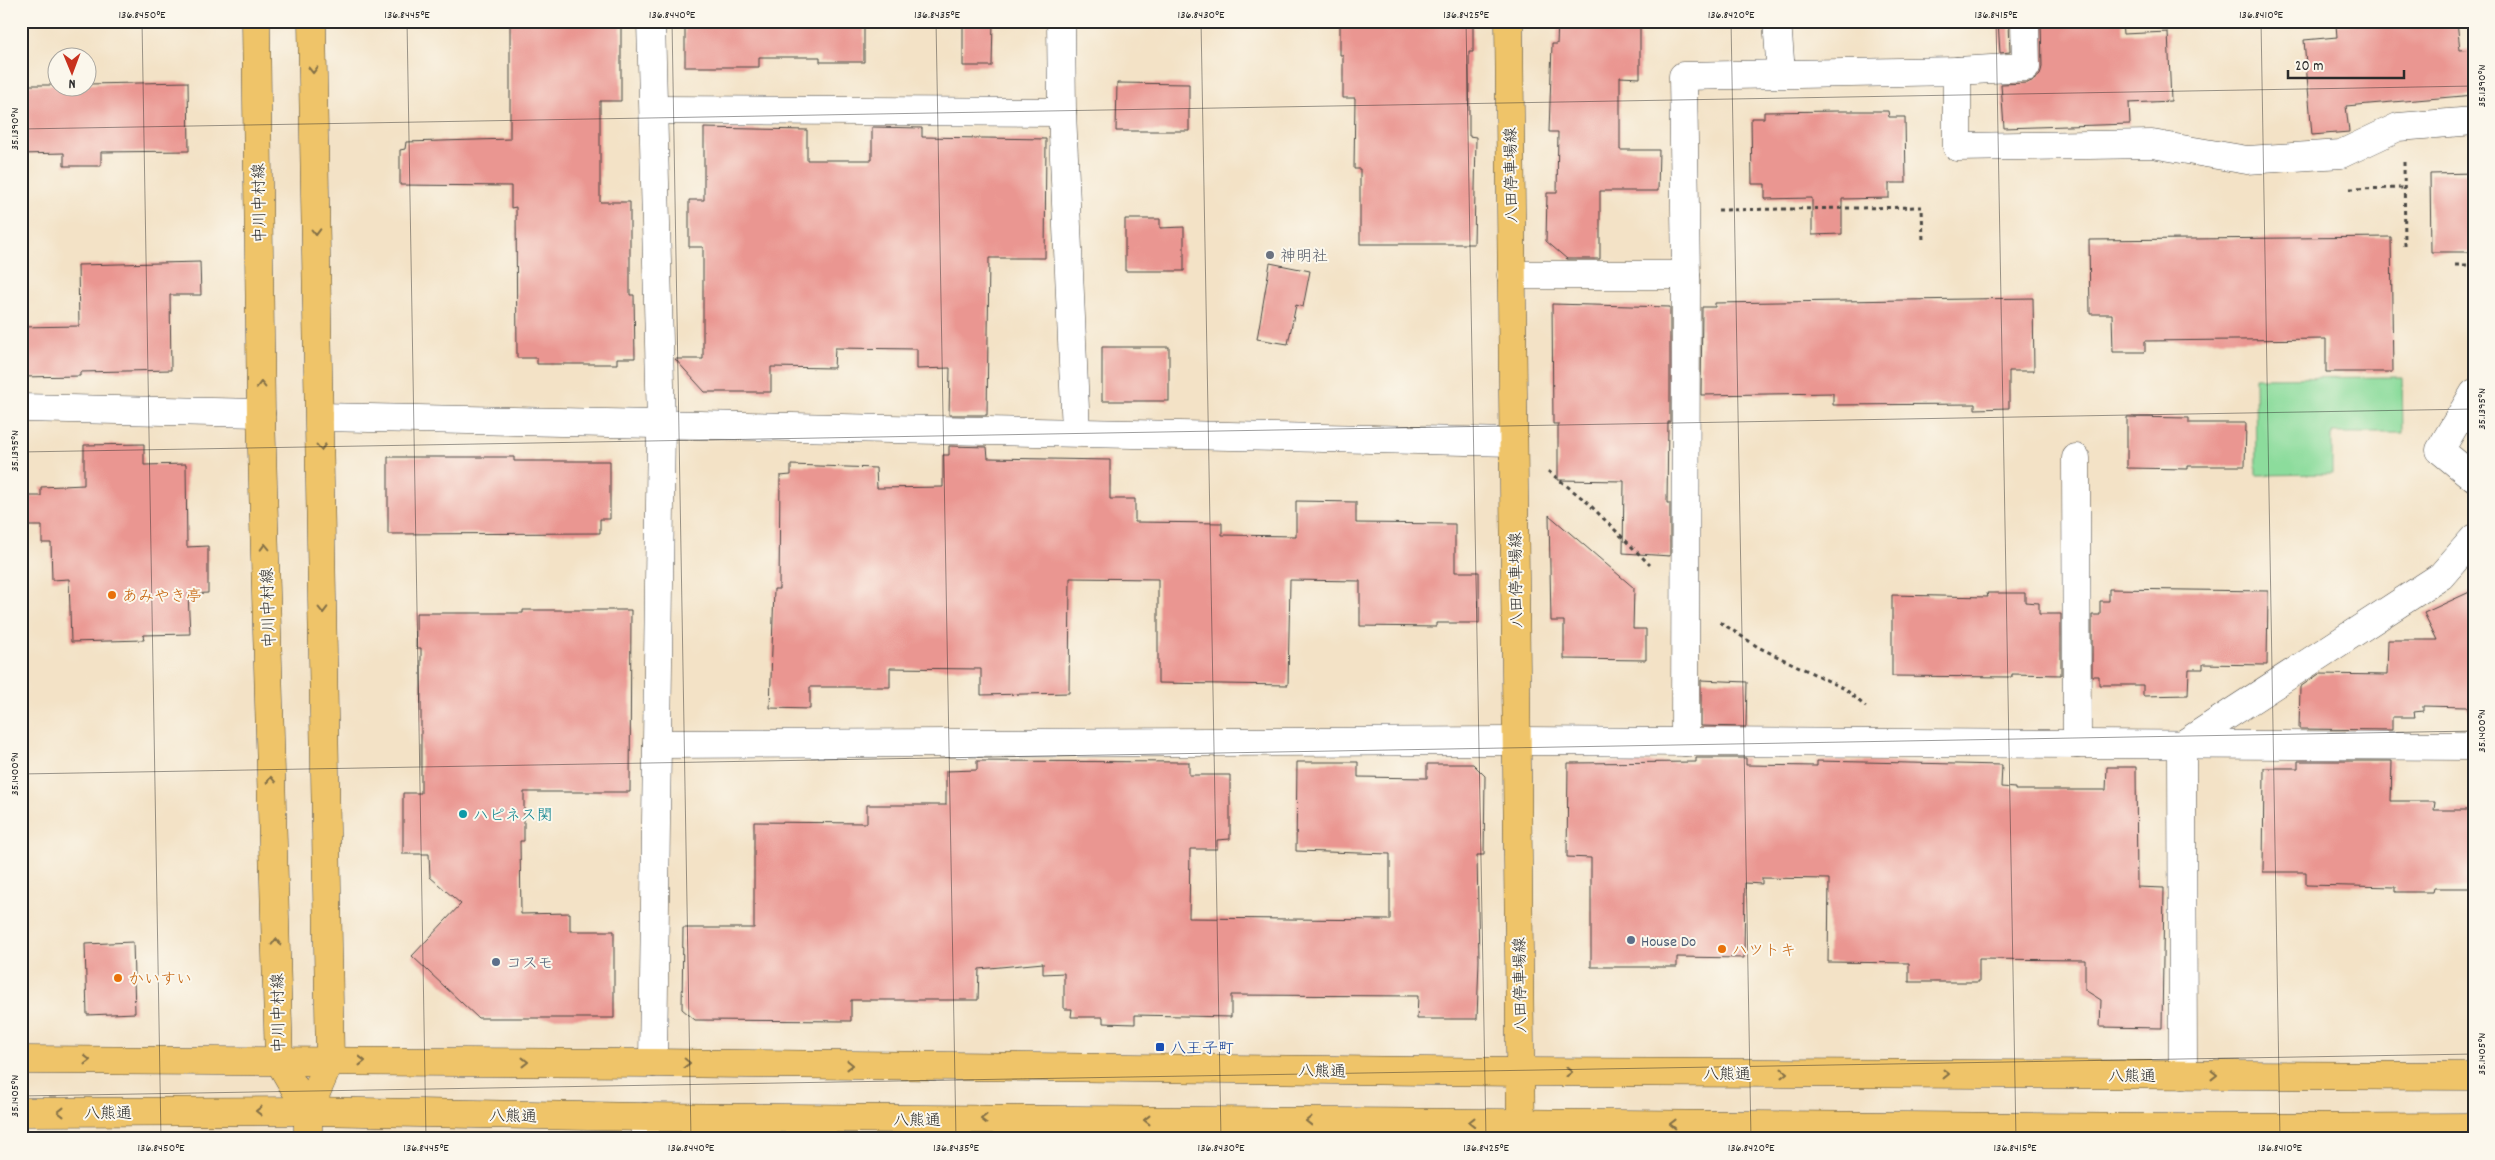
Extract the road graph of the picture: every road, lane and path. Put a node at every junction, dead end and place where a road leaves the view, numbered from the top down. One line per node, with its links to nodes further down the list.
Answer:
1 (256, 21): 23 (main road, 中川中村線, one-way to 1)
2 (312, 21): 24 (main road, one-way to 24)
3 (652, 21): 10 (street)
4 (1061, 21): 11 (street)
5 (1509, 21): 19 (main road, 八田停車場線)
6 (1777, 21): 9 (street)
7 (2025, 21): 8 (street)
8 (1957, 71): 9 (street); 13 (street)
9 (1781, 72): 14 (street)
10 (654, 110): 11 (street); 25 (street)
11 (1062, 112): 26 (street)
12 (2474, 121): 13 (street)
13 (2403, 127): 16 (path)
14 (1685, 211): 15 (path); 20 (street)
15 (1922, 242)
16 (2405, 246)
17 (2455, 265): 18 (path)
18 (2474, 265)
19 (1512, 275): 20 (street); 27 (main road, 八田停車場線)
20 (1686, 275): 32 (street)
21 (2474, 393): 29 (street)
22 (21, 408): 23 (street)
23 (262, 413): 38 (main road, 中川中村線, one-way to 23)
24 (320, 417): 25 (street); 39 (main road, one-way to 39)
25 (661, 424): 26 (street); 33 (street)
26 (1076, 432): 27 (street)
27 (1513, 442): 31 (main road, 八田停車場線)
28 (2076, 458): 34 (street)
29 (2474, 478)
30 (2474, 538): 35 (street)
31 (1516, 741): 32 (street); 33 (street); 41 (main road, 八田停車場線)
32 (1685, 742): 34 (street)
33 (657, 744): 40 (street)
34 (2077, 744): 35 (street)
35 (2182, 745): 36 (street); 42 (street)
36 (2474, 746)
37 (21, 1060): 38 (main road, 八熊通, one-way to 38)
38 (279, 1061): 39 (main road, 八熊通); 45 (main road, 中川中村線)
39 (330, 1061): 40 (main road, 八熊通, one-way to 40); 45 (main road)
40 (653, 1063): 41 (main road, 八熊通, one-way to 41)
41 (1520, 1072): 42 (main road, 八熊通, one-way to 42); 48 (main road, 八田停車場線)
42 (2183, 1075): 43 (main road, 八熊通, one-way to 43)
43 (2474, 1076)
44 (21, 1112): 45 (main road, 八熊通, one-way to 44)
45 (308, 1112): 47 (main road, 八熊通); 50 (main road)
46 (2474, 1127): 49 (main road, 八熊通)
47 (645, 1128): 48 (main road, 八熊通, one-way to 47)
48 (1520, 1130): 49 (main road, 八熊通, one-way to 48)
49 (2180, 1134)
50 (308, 1139)

